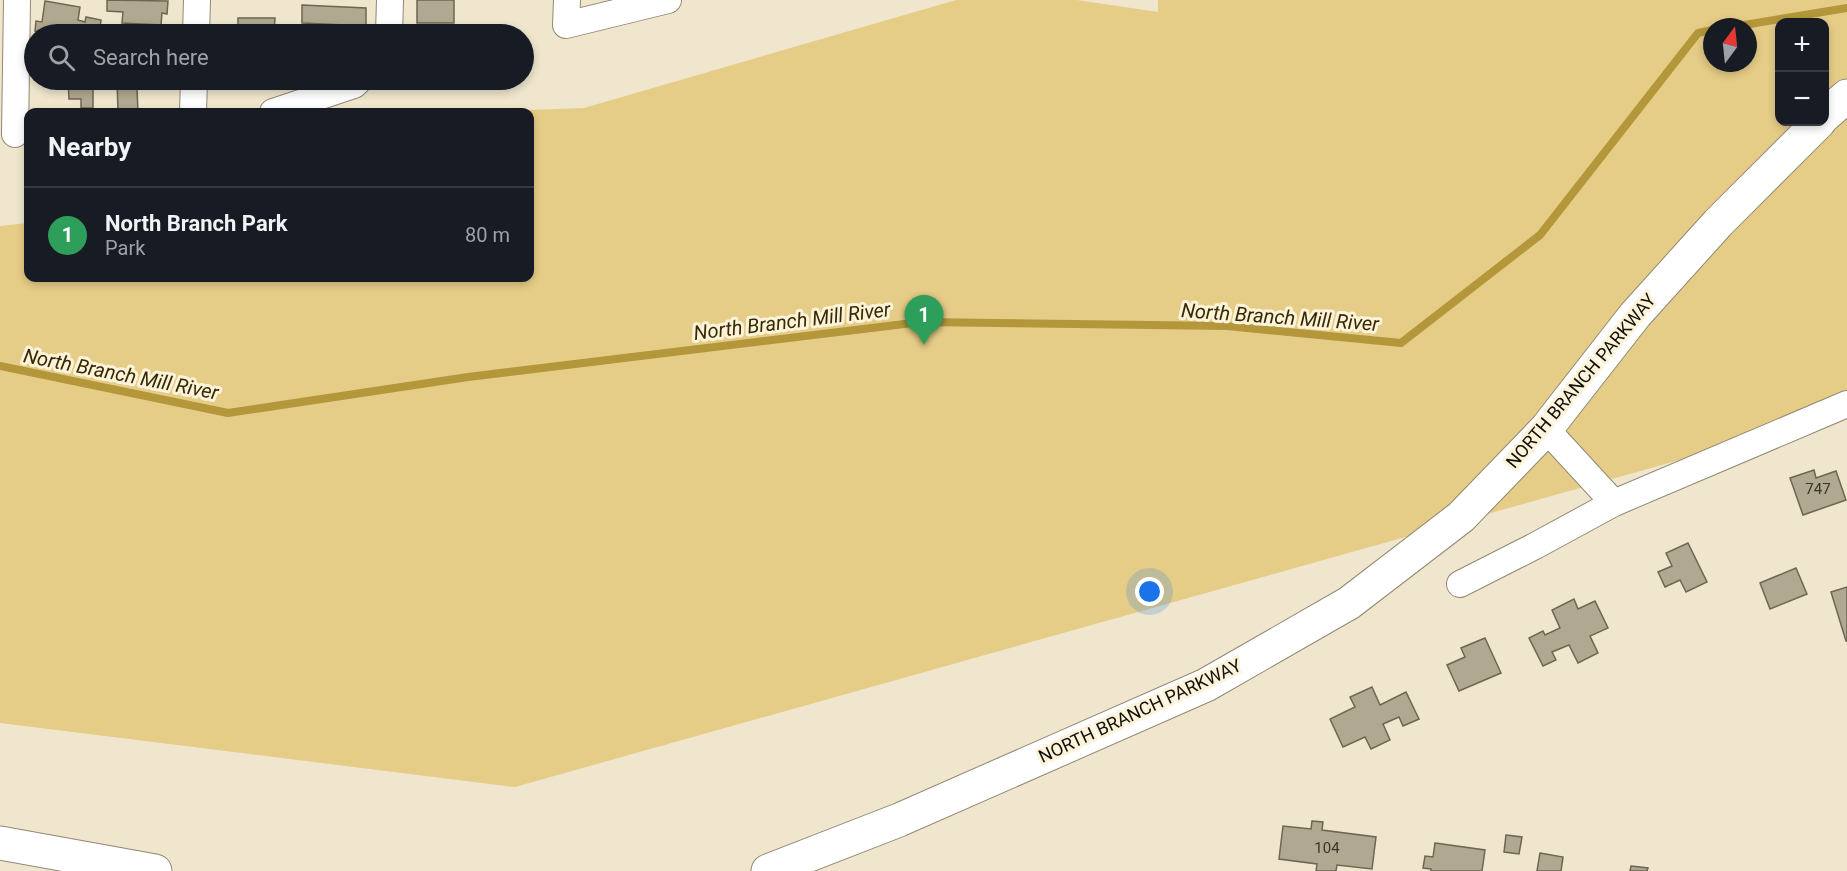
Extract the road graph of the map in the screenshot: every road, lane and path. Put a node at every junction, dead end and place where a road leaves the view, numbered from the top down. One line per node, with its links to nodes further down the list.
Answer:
1 (17, 0): 15 (street)
2 (197, 0): 6 (street)
3 (390, 0): 7 (street)
4 (567, 0): 5 (street)
5 (668, 0)
6 (196, 24)
7 (389, 24)
8 (194, 90): 11 (street)
9 (339, 90): 12 (street)
10 (1847, 96): 13 (street)
11 (193, 108)
12 (285, 108)
13 (1829, 112)
14 (1815, 126): 17 (street, NORTH BRANCH PARKWAY)
15 (15, 133)
16 (1847, 404): 18 (street)
17 (1546, 429): 18 (street); 22 (street, NORTH BRANCH PARKWAY)
18 (1614, 503): 19 (street)
19 (1460, 584)
20 (0, 843): 21 (street)
21 (154, 871)
22 (768, 871)

